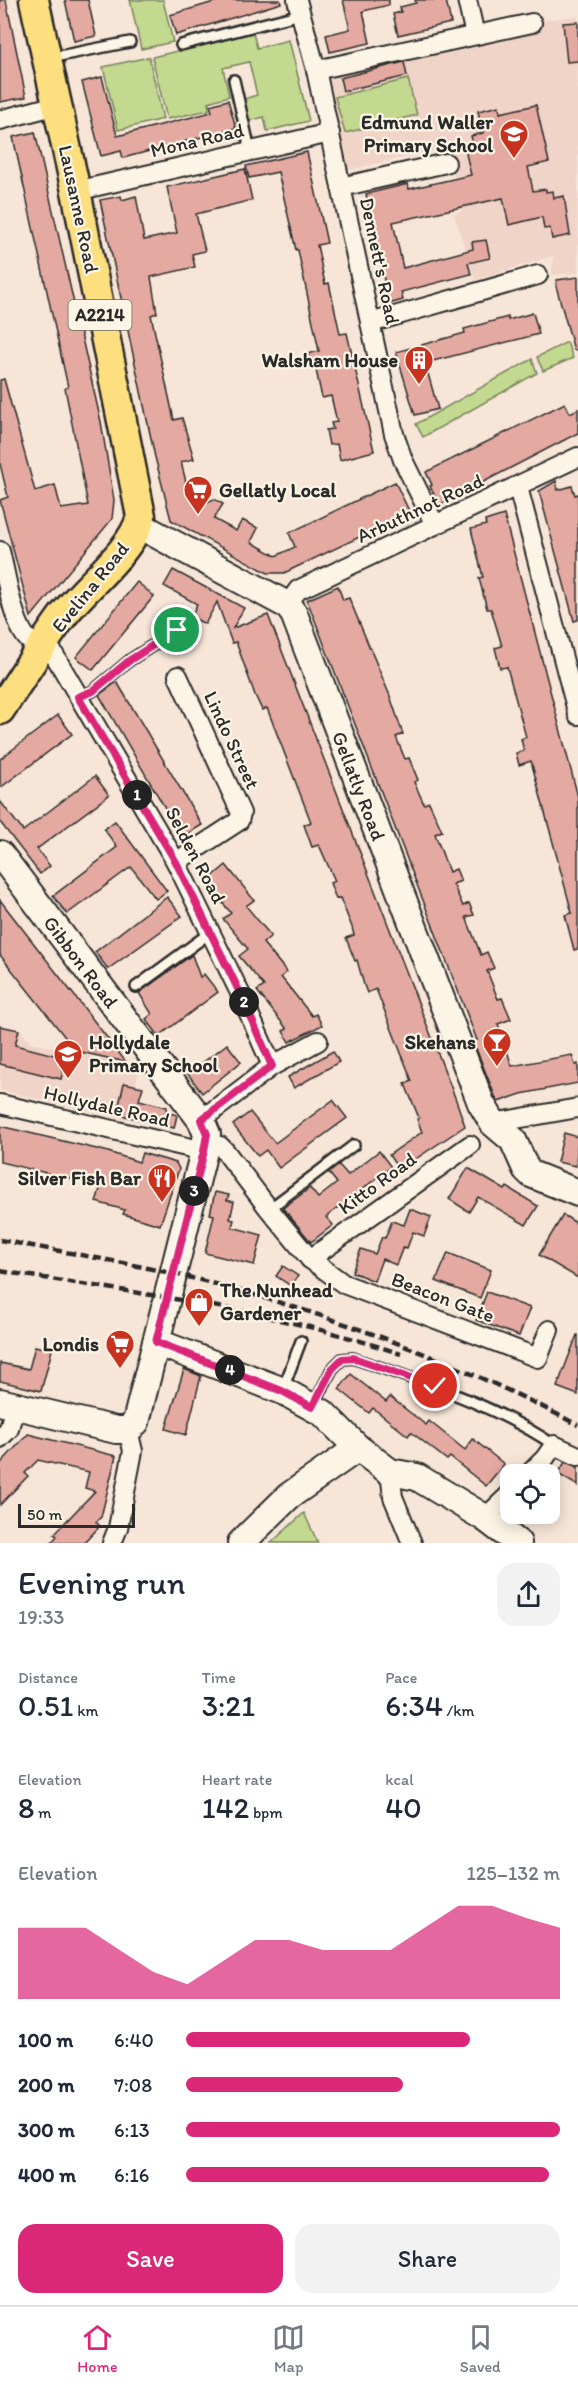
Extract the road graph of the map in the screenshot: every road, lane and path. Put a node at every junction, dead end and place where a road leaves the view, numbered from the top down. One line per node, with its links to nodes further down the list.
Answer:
1 (34, 0): 8 (main road, Lausanne Road / A2214)
2 (467, 0): 5 (street)
3 (299, 7): 7 (lane); 9 (street, Dennett's Road)
4 (532, 23): 5 (street)
5 (475, 35): 9 (street)
6 (130, 42): 8 (lane)
7 (181, 45)
8 (47, 59): 11 (main road, Lausanne Road / A2214)
9 (316, 70): 13 (street, Dennett's Road)
10 (234, 80): 14 (lane)
11 (57, 105): 12 (street); 17 (main road, Lausanne Road / A2214)
12 (0, 120)
13 (330, 134): 14 (street, Mona Road); 16 (street, Dennett's Road)
14 (250, 150): 17 (street, Mona Road)
15 (446, 163): 16 (street)
16 (341, 187): 19 (street, Dennett's Road)
17 (76, 192): 22 (main road, Lausanne Road / A2214)
18 (538, 275): 19 (street)
19 (370, 323): 23 (street, Dennett's Road)
20 (578, 457): 21 (street, Arbuthnot Road)
21 (518, 487): 23 (street, Arbuthnot Road); 31 (street)
22 (139, 525): 25 (street); 27 (main road, Evelina Road)
23 (435, 525): 25 (street, Arbuthnot Road)
24 (0, 551): 27 (street, Selden Road)
25 (287, 605): 40 (street, Gellatly Road)
26 (177, 630): 29 (lane)
27 (43, 646): 29 (street, Selden Road); 30 (main road, Evelina Road)
28 (178, 676): 33 (street, Lindo Street)
29 (78, 697): 33 (street, Selden Road)
30 (0, 710)
31 (578, 715)
32 (0, 854): 41 (street, Gibbon Road)
33 (176, 862): 34 (street, Selden Road)
34 (211, 932): 35 (lane); 37 (street, Selden Road)
35 (136, 987)
36 (318, 1041): 37 (street)
37 (272, 1066): 41 (street)
38 (0, 1104): 41 (street, Hollydale Road)
39 (578, 1108): 40 (street)
40 (493, 1123): 44 (street, Gellatly Road)
41 (203, 1138): 45 (street, Hollydale Road); 49 (street)
42 (470, 1144): 46 (street, Kitto Road)
43 (354, 1145): 45 (lane)
44 (578, 1193)
45 (268, 1209): 46 (street, Hollydale Road)
46 (310, 1259): 47 (street, Beacon Gate)
47 (549, 1330)
48 (301, 1341): 50 (lane)
49 (156, 1342): 50 (street); 53 (street)
50 (282, 1391): 52 (street)
51 (8, 1403): 53 (street); 54 (street)
52 (312, 1407): 55 (lane); 56 (street)
53 (128, 1430): 62 (street)
54 (0, 1438)
55 (554, 1445): 57 (street); 58 (street)
56 (358, 1448): 59 (street); 63 (street)
57 (578, 1456)
58 (539, 1464)
59 (390, 1472): 61 (street); 64 (street)
60 (500, 1504): 61 (street)
61 (485, 1518): 65 (street)
62 (119, 1534)
63 (241, 1543)
64 (412, 1543)
65 (518, 1543)

